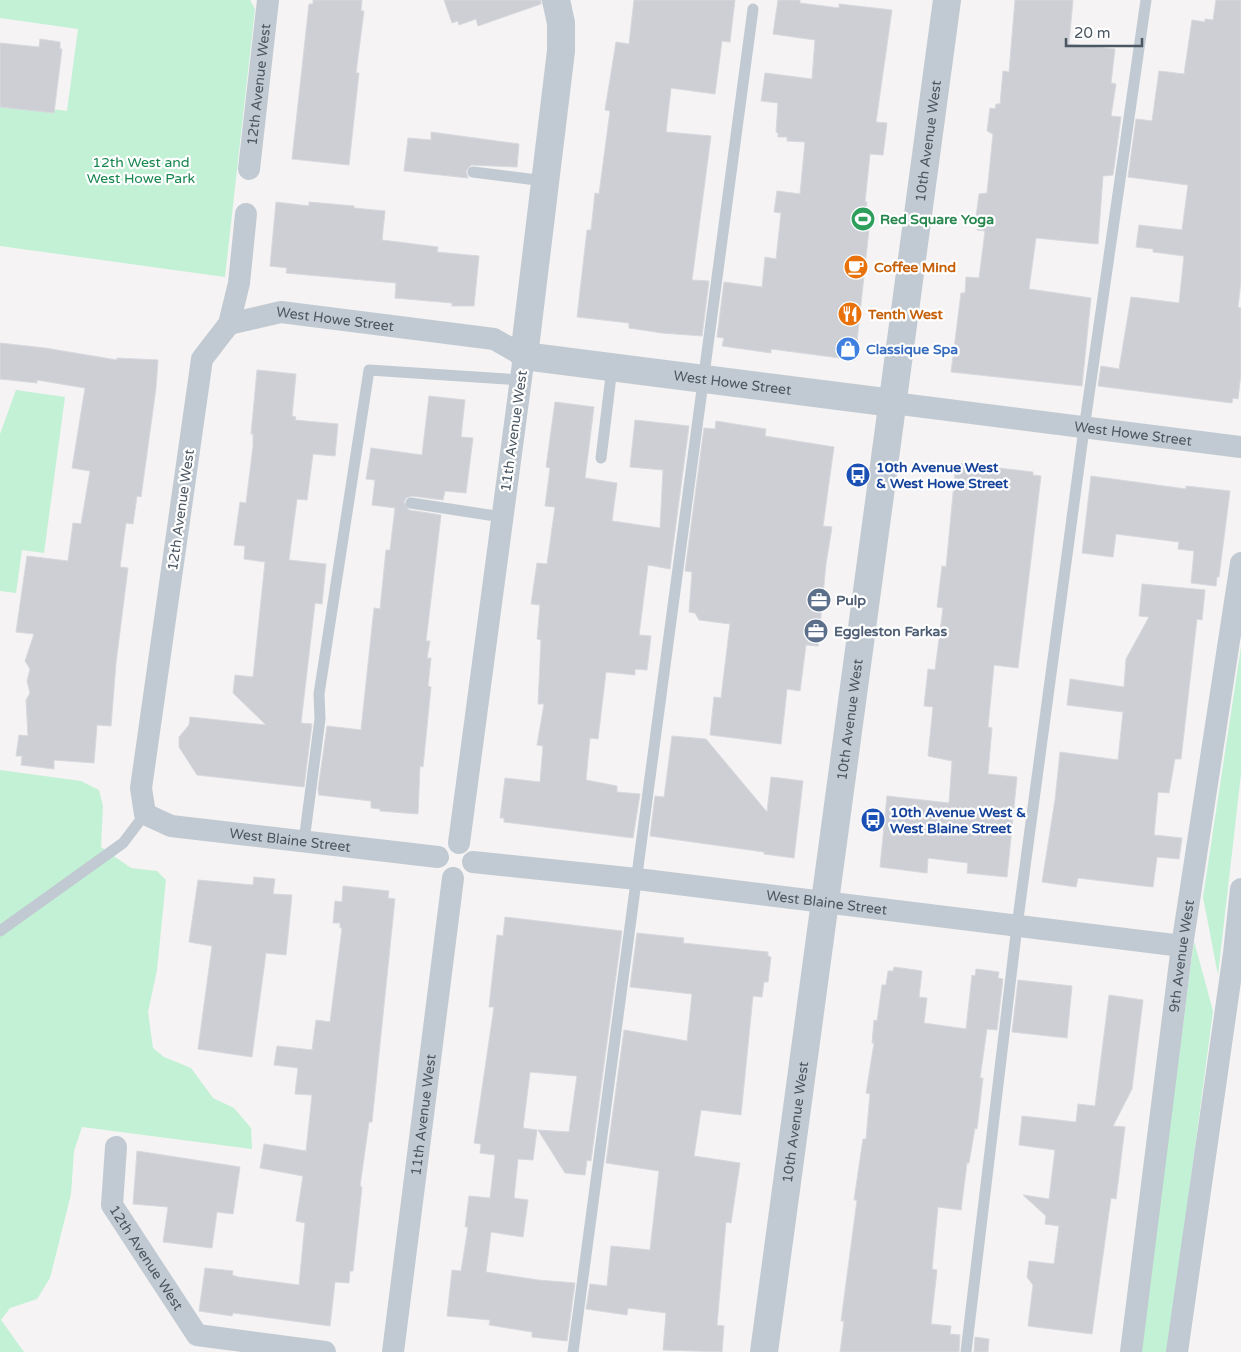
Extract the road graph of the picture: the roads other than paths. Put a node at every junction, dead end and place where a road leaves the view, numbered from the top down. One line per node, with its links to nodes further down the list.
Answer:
1 (268, 0): 6 (street, 12th Avenue West)
2 (947, 0): 14 (street, 10th Avenue West)
3 (1146, 0): 15 (lane)
4 (558, 9): 8 (street, 11th Avenue West)
5 (754, 9): 13 (lane)
6 (249, 169)
7 (473, 172): 8 (lane)
8 (545, 181): 11 (street, 11th Avenue West)
9 (246, 214): 10 (street, 12th Avenue West)
10 (229, 324): 11 (street, West Howe Street); 21 (street, 12th Avenue West)
11 (522, 368): 12 (street, West Howe Street); 19 (street, 11th Avenue West); 22 (lane, West Howe Street)
12 (612, 368): 13 (street, West Howe Street); 17 (lane)
13 (705, 380): 14 (street, West Howe Street); 27 (lane)
14 (893, 403): 15 (street, West Howe Street); 29 (street, 10th Avenue West)
15 (1084, 428): 16 (street, West Howe Street); 30 (lane)
16 (1241, 447)
17 (601, 458)
18 (411, 503): 19 (lane)
19 (502, 517): 23 (street, 11th Avenue West)
20 (1241, 563): 32 (street, 9th Avenue West)
21 (145, 814): 22 (street, West Blaine Street); 31 (lane)
22 (304, 841): 24 (street, West Blaine Street)
23 (458, 843): 24 (street); 25 (street)
24 (438, 857): 26 (street)
25 (473, 862): 26 (street); 27 (street, West Blaine Street)
26 (453, 878): 37 (street, 11th Avenue West)
27 (637, 879): 29 (street, West Blaine Street); 38 (lane)
28 (1241, 889): 33 (street)
29 (824, 902): 30 (street, West Blaine Street); 39 (street, 10th Avenue West)
30 (1017, 926): 32 (street, West Blaine Street); 40 (lane)
31 (0, 931)
32 (1182, 946): 41 (street, 9th Avenue West)
33 (1238, 953): 42 (street)
34 (116, 1147): 35 (street, 12th Avenue West)
35 (326, 1352)
36 (387, 1352): 37 (street)
37 (394, 1352)
38 (573, 1352)
39 (764, 1352)
40 (966, 1352)
41 (1131, 1352)
42 (1177, 1352)

